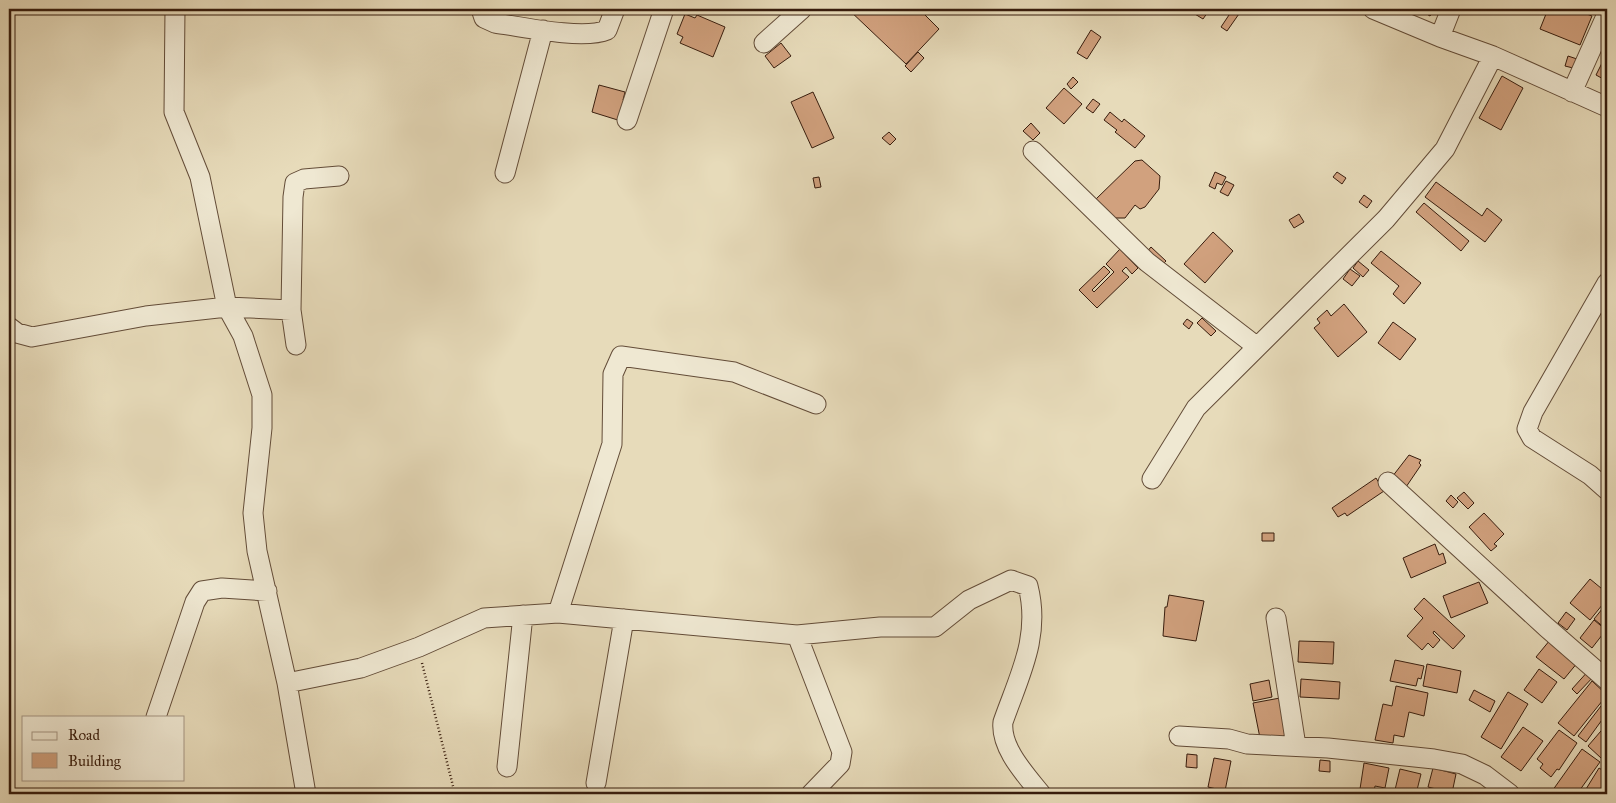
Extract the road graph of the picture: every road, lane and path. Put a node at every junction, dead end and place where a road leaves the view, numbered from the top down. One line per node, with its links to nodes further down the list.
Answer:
1 (175, 9): 20 (street)
2 (481, 9): 9 (street)
3 (616, 9): 9 (street)
4 (664, 9): 15 (street)
5 (802, 9): 11 (street)
6 (1373, 9): 10 (street)
7 (1451, 9): 10 (street)
8 (1607, 14): 13 (street)
9 (543, 30): 17 (street)
10 (1440, 37): 12 (street)
11 (764, 43)
12 (1493, 56): 13 (street); 24 (street)
13 (1572, 92): 14 (street)
14 (1607, 107)
15 (627, 120)
16 (1034, 151): 24 (street)
17 (505, 172)
18 (339, 176): 21 (street)
19 (1607, 283): 28 (street)
20 (227, 307): 21 (street); 22 (street); 29 (street)
21 (290, 310): 23 (street)
22 (9, 327)
23 (296, 344)
24 (1256, 346): 26 (street)
25 (816, 404): 30 (street)
26 (1152, 479)
27 (1388, 482): 36 (street)
28 (1607, 490)
29 (266, 591): 37 (street); 38 (street)
30 (558, 613): 31 (street); 33 (street)
31 (523, 615): 35 (street); 41 (street)
32 (1276, 618): 40 (street)
33 (624, 619): 34 (street); 42 (street)
34 (797, 635): 45 (street); 46 (street)
35 (419, 647): 37 (street); 44 (path)
36 (1607, 680)
37 (287, 683): 43 (street)
38 (156, 716)
39 (1179, 736): 40 (street)
40 (1296, 746): 47 (street)
41 (507, 767)
42 (596, 783)
43 (306, 794)
44 (455, 794)
45 (810, 794)
46 (1041, 794)
47 (1510, 794)

